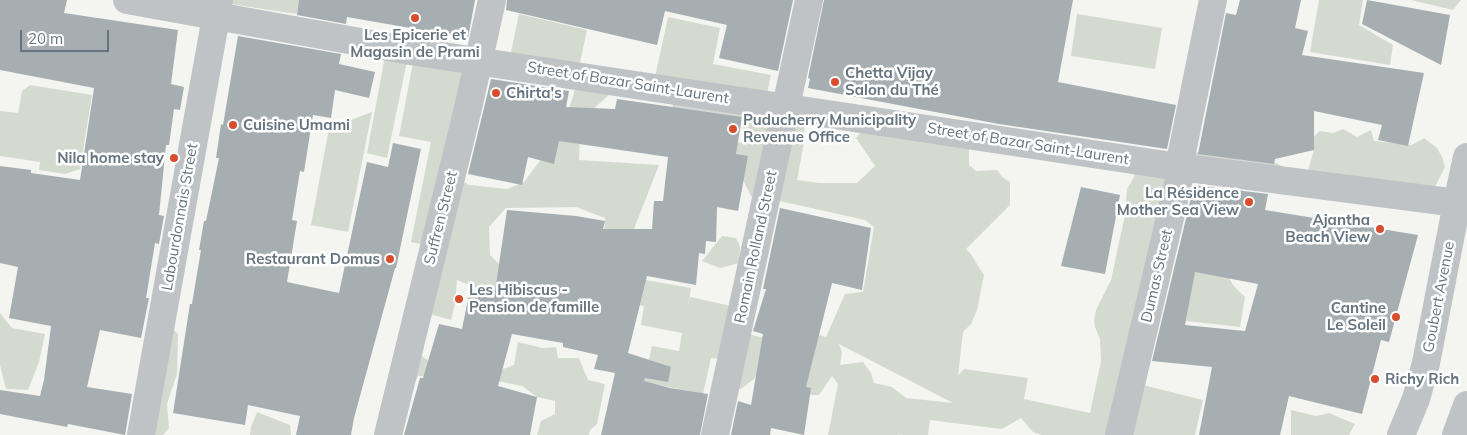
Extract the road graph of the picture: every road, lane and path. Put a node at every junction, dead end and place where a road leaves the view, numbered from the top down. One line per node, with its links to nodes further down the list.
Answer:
1 (127, 0): 5 (street, Street of Bazar Saint-Laurent)
2 (492, 0): 6 (street, Suffren Street)
3 (810, 0): 7 (street, Romain Rolland Street)
4 (1213, 0): 9 (street, Dumas Street)
5 (217, 8): 6 (street, Street of Bazar Saint-Laurent); 12 (street, Labourdonnais Street)
6 (479, 61): 7 (street, Street of Bazar Saint-Laurent); 13 (street, Suffren Street)
7 (786, 107): 9 (street, Street of Bazar Saint-Laurent); 14 (street, Romain Rolland Street)
8 (1467, 157): 10 (street, Goubert Avenue)
9 (1178, 167): 10 (street, Street of Bazar Saint-Laurent); 15 (street, Dumas Street)
10 (1457, 203): 16 (street, Goubert Avenue)
11 (1467, 405): 17 (street)
12 (140, 435)
13 (388, 435)
14 (715, 435)
15 (1119, 435)
16 (1401, 435)
17 (1456, 435)

